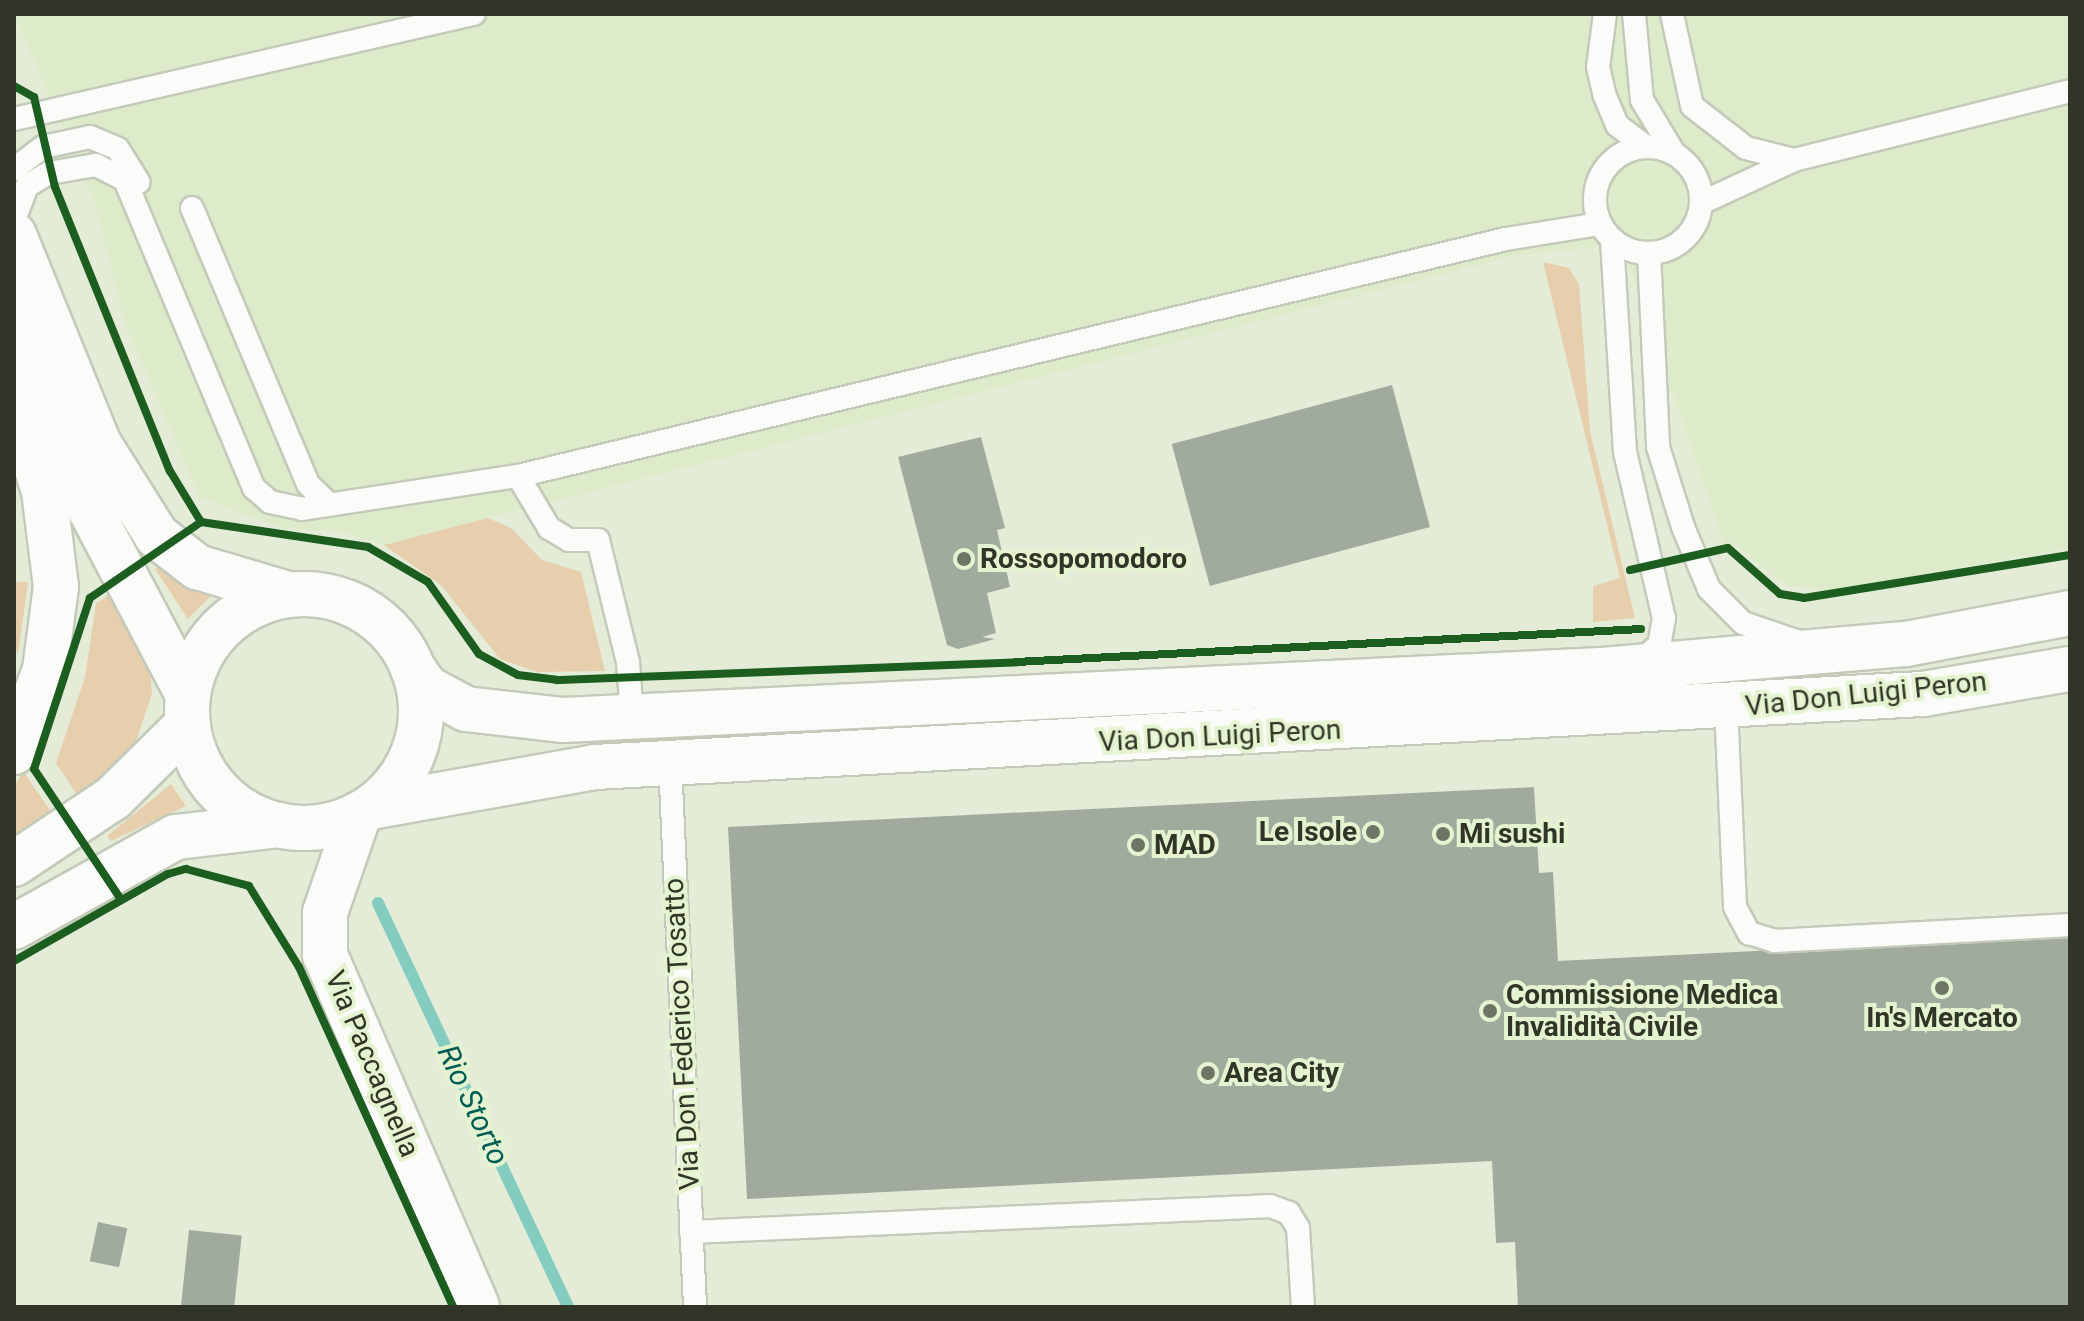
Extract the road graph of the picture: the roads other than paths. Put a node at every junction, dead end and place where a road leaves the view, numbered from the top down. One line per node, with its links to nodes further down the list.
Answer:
1 (474, 14): 6 (lane)
2 (1605, 14): 7 (lane)
3 (1634, 14): 8 (lane)
4 (1672, 14): 9 (lane)
5 (2070, 91): 9 (lane)
6 (14, 119)
7 (1645, 146): 8 (lane); 14 (lane)
8 (1674, 153): 11 (lane)
9 (1794, 160): 11 (lane)
10 (14, 169): 16 (lane)
11 (1701, 203): 17 (lane)
12 (192, 208): 21 (lane)
13 (14, 220): 16 (lane)
14 (1606, 232): 17 (lane); 20 (lane); 25 (lane)
15 (14, 235): 22 (street)
16 (153, 235): 21 (lane)
17 (1649, 253): 24 (lane)
18 (14, 320): 29 (street)
19 (14, 400): 31 (street)
20 (518, 476): 21 (lane); 30 (lane)
21 (329, 504)
22 (288, 594): 26 (street); 29 (street)
23 (2070, 613): 24 (street, Via Don Luigi Peron)
24 (1827, 651): 25 (street, Via Don Luigi Peron)
25 (1635, 666): 30 (street, Via Don Luigi Peron)
26 (413, 669): 30 (street, Via Don Luigi Peron); 33 (street)
27 (2070, 669): 28 (street, Via Don Luigi Peron)
28 (1726, 707): 32 (street, Via Don Luigi Peron); 36 (lane)
29 (188, 709): 34 (street); 35 (street)
30 (632, 717)
31 (14, 752)
32 (670, 762): 33 (street, Via Don Luigi Peron); 38 (lane, Via Don Federico Tosatto)
33 (365, 811): 34 (street); 39 (street, Via Paccagnella)
34 (279, 825): 37 (street)
35 (14, 864)
36 (2070, 925)
37 (14, 927)
38 (691, 1232): 40 (lane, Via Don Federico Tosatto); 41 (lane)
39 (477, 1307)
40 (695, 1307)
41 (1303, 1307)

